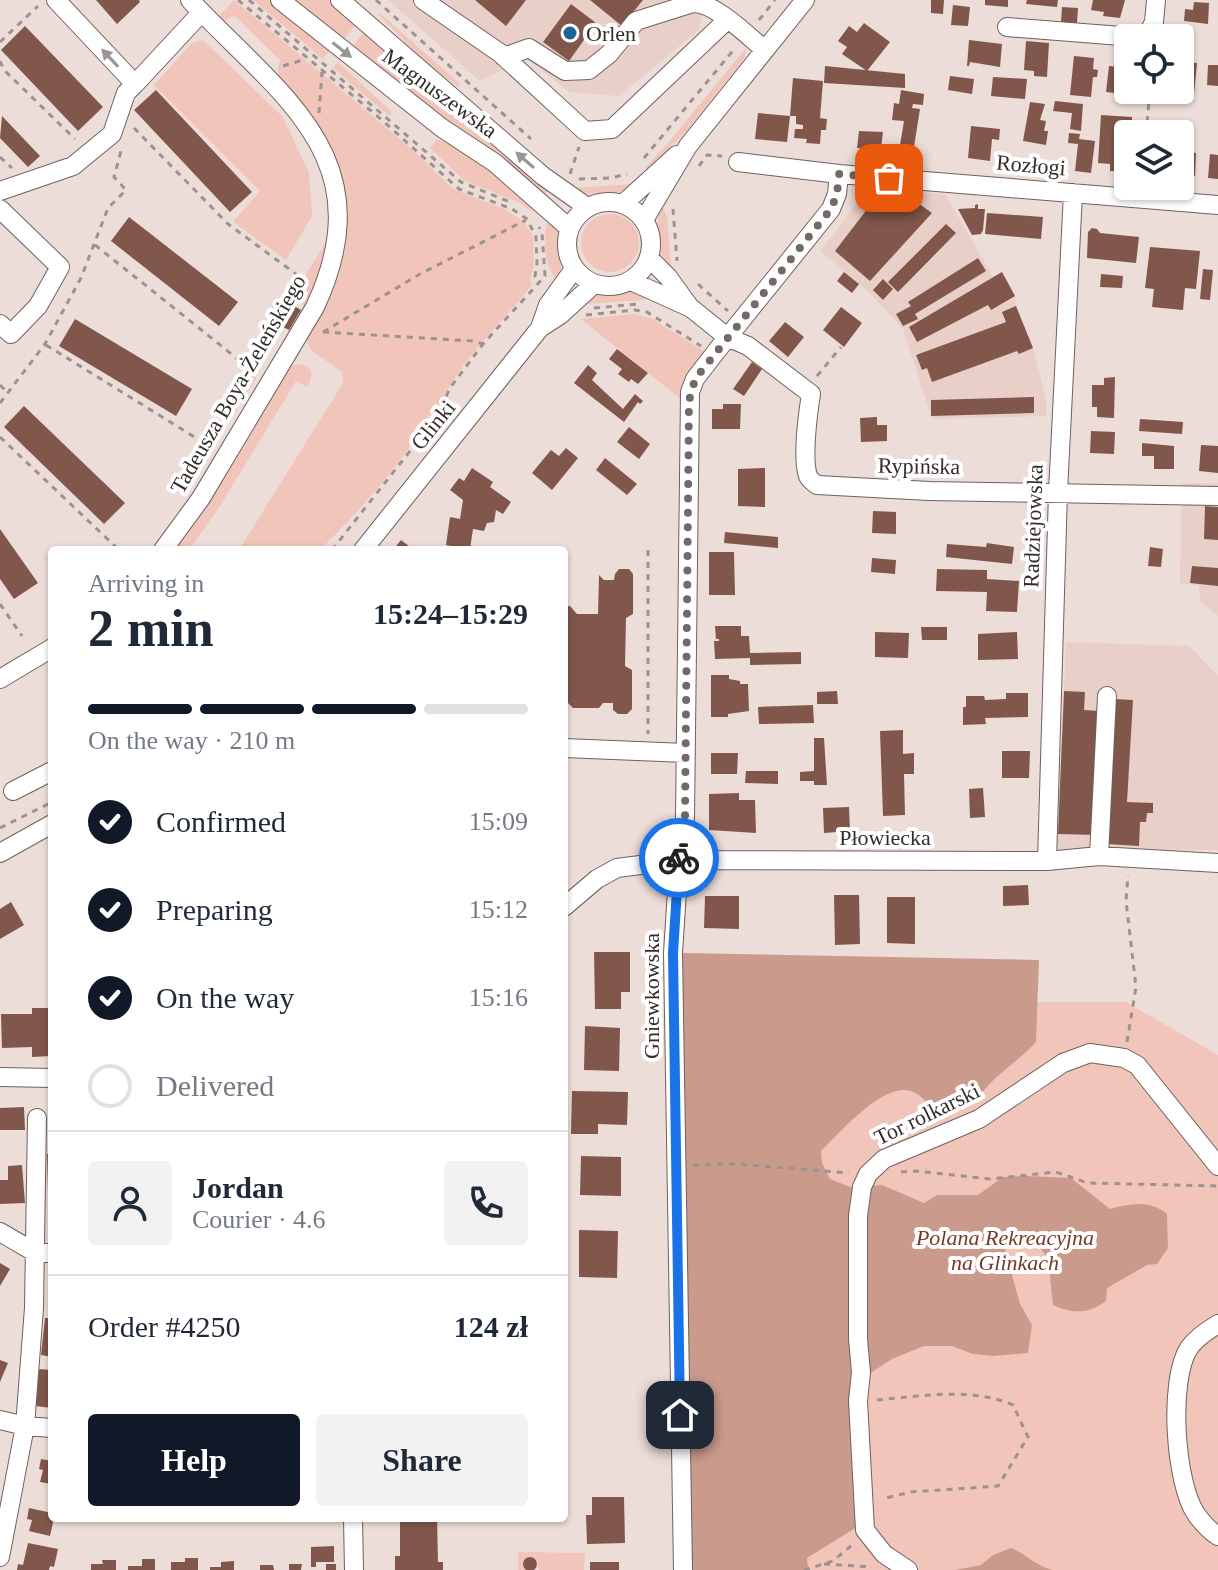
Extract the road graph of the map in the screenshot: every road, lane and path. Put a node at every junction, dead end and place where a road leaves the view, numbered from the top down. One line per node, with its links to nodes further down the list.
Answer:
1 (45, 0): 16 (path)
2 (56, 0): 21 (street, one-way to 2)
3 (238, 0): 20 (path)
4 (249, 0): 48 (path)
5 (280, 0): 38 (street, Magnuszewska, one-way to 38)
6 (340, 0): 39 (street, Magnuszewska, one-way to 6)
7 (376, 0): 26 (path)
8 (423, 0): 18 (street)
9 (775, 0): 15 (path)
10 (805, 0): 17 (street)
11 (1156, 0): 14 (street)
12 (196, 6): 21 (street); 23 (street, Tadeusza Boya-Żeleńskiego)
13 (727, 20): 15 (street); 18 (street); 24 (street)
14 (1007, 27)
15 (747, 35): 17 (street); 29 (path)
16 (0, 42)
17 (765, 50): 25 (street)
18 (504, 57): 24 (street)
19 (0, 61): 28 (path)
20 (322, 70): 23 (path); 41 (path)
21 (135, 84): 28 (street)
22 (128, 122): 49 (path)
23 (313, 131): 67 (street, Tadeusza Boya-Żeleńskiego)
24 (585, 131): 31 (path)
25 (688, 146): 35 (street); 42 (street)
26 (538, 148)
27 (121, 150): 44 (path)
28 (90, 153): 33 (street)
29 (644, 158)
30 (738, 162): 32 (street, Rozłogi)
31 (634, 170)
32 (839, 174): 34 (street, Rozłogi); 57 (street)
33 (0, 191)
34 (1073, 193): 37 (street, Rozłogi); 74 (street, Radziejowska)
35 (623, 204): 39 (street); 42 (street)
36 (673, 204): 46 (path)
37 (1218, 205)
38 (547, 207): 41 (path); 43 (street, Magnuszewska)
39 (587, 207): 43 (street)
40 (0, 209): 58 (street)
41 (527, 219): 51 (path); 60 (path)
42 (644, 220): 45 (street)
43 (569, 228): 47 (street)
44 (95, 245): 63 (path); 67 (path)
45 (649, 258): 50 (street); 55 (street)
46 (678, 264)
47 (574, 269): 53 (street); 54 (street, Glinki)
48 (545, 276): 51 (path); 54 (path)
49 (300, 277)
50 (631, 281): 53 (street); 55 (street)
51 (539, 283): 64 (path)
52 (695, 283): 57 (path)
53 (594, 284): 54 (street, Glinki)
54 (572, 301): 56 (path); 66 (path); 79 (street, Glinki)
55 (691, 308): 62 (street)
56 (655, 310)
57 (740, 321): 62 (street)
58 (0, 324)
59 (313, 327): 60 (path)
60 (323, 332): 64 (path)
61 (698, 336): 66 (path)
62 (727, 337): 66 (street, Gniewkowska); 70 (street)
63 (45, 344): 69 (path); 73 (path)
64 (483, 344): 78 (path)
65 (841, 347): 70 (path)
66 (715, 353): 88 (street, Gniewkowska)
67 (271, 383): 73 (street, Tadeusza Boya-Żeleńskiego)
68 (0, 385): 69 (path)
69 (8, 393): 71 (path)
70 (811, 394): 74 (street, Rypińska)
71 (0, 403)
72 (0, 437): 76 (path)
73 (226, 457): 77 (street, Tadeusza Boya-Żeleńskiego)
74 (1058, 492): 75 (street, Rypińska); 98 (street, Radziejowska)
75 (1218, 496)
76 (115, 546)
77 (166, 546)
78 (335, 546)
79 (366, 546)
80 (648, 550): 87 (path)
81 (0, 604): 82 (path)
82 (22, 636)
83 (48, 650): 84 (street)
84 (0, 679)
85 (1107, 696): 95 (street)
86 (568, 748): 87 (street)
87 (649, 752): 88 (street)
88 (686, 753): 97 (street, Gniewkowska)
89 (48, 773): 90 (street)
90 (13, 791)
91 (48, 804): 93 (path)
92 (48, 826): 94 (street)
93 (0, 828)
94 (0, 853)
95 (1099, 856): 96 (street, Płowiecka); 98 (street, Płowiecka)
96 (1130, 858): 99 (street, Płowiecka); 101 (path)
97 (679, 860): 98 (street, Płowiecka); 100 (street, Płowiecka); 105 (street, Gniewkowska)
98 (1047, 861)
99 (1218, 863)
100 (568, 904)
101 (1124, 1058): 106 (street); 108 (street, Tor rolkarski)
102 (1, 1077): 103 (street)
103 (48, 1078)
104 (37, 1118): 111 (street)
105 (677, 1166): 108 (path); 125 (street, Gniewkowska)
106 (1218, 1166)
107 (900, 1172): 109 (path)
108 (868, 1174): 113 (street, Tor rolkarski)
109 (1218, 1186)
110 (0, 1232): 111 (street)
111 (44, 1253): 115 (street)
112 (1218, 1324): 120 (street)
113 (858, 1401): 117 (street, Tor rolkarski); 117 (path)
114 (0, 1420): 115 (street)
115 (25, 1426): 116 (street); 121 (street)
116 (48, 1428)
117 (862, 1504): 119 (street, Tor rolkarski)
118 (353, 1522): 124 (street)
119 (865, 1530): 122 (path); 127 (street)
120 (1218, 1536)
121 (0, 1557)
122 (824, 1564): 123 (path); 126 (path)
123 (878, 1567)
124 (354, 1570)
125 (683, 1570)
126 (804, 1570)
127 (908, 1570)

